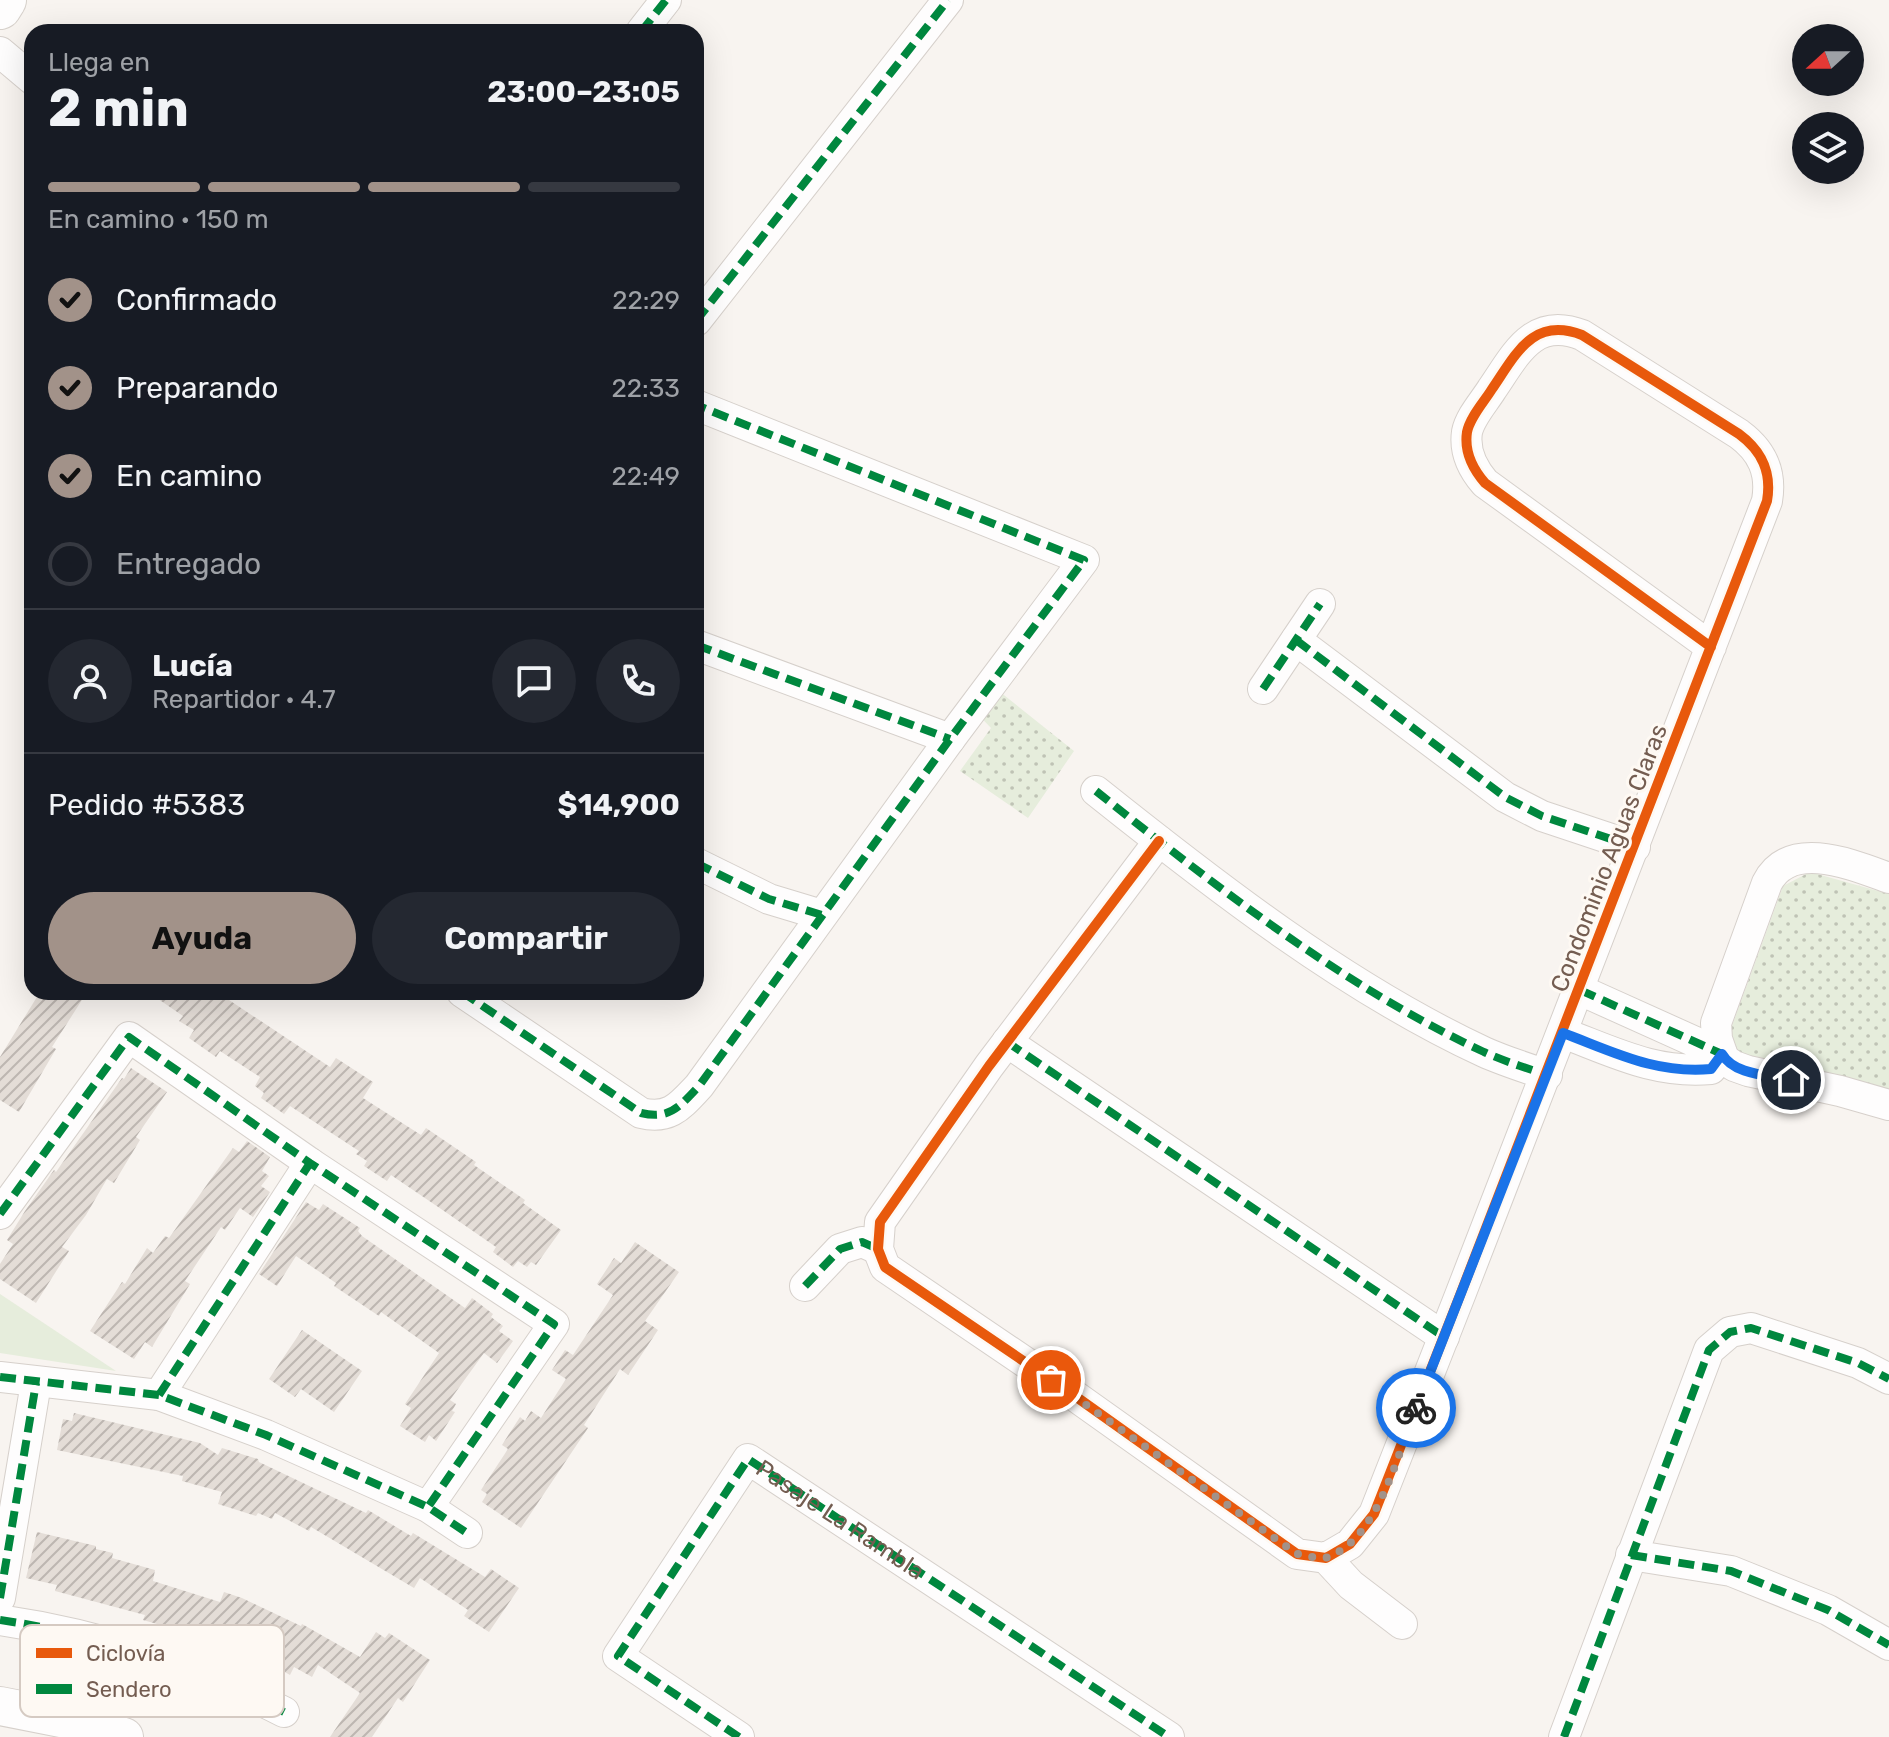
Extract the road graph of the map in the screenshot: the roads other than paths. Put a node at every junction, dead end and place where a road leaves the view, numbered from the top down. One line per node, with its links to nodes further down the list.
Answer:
1 (5, 0): 4 (main road)
2 (666, 0): 5 (street)
3 (948, 0): 8 (street)
4 (0, 8)
5 (647, 24)
6 (0, 52): 7 (street)
7 (24, 72)
8 (704, 311)
9 (704, 408): 15 (street)
10 (1320, 604): 11 (street)
11 (1296, 640): 14 (street); 18 (street)
12 (1711, 647): 12 (street, Condominio Aguas Claras); 18 (street, Condominio Aguas Claras)
13 (704, 648): 15 (street)
14 (1263, 689)
15 (950, 739): 21 (street)
16 (1096, 791): 17 (street)
17 (1159, 841): 25 (street); 27 (street)
18 (1635, 847): 22 (street, Condominio Aguas Claras)
19 (704, 867): 21 (street)
20 (1889, 878): 26 (street)
21 (822, 915): 23 (street)
22 (1580, 990): 24 (street, Condominio Aguas Claras); 26 (street, Condominio Aguas Claras)
23 (474, 1000)
24 (1563, 1033): 26 (street); 27 (street, Condominio Aguas Claras)
25 (1007, 1042): 31 (street); 33 (street)
26 (1722, 1054): 28 (street, Condominio Aguas Claras)
27 (1547, 1075): 33 (street, Condominio Aguas Claras)
28 (1889, 1105)
29 (310, 1163): 30 (street); 37 (street); 38 (street)
30 (0, 1214)
31 (878, 1249): 32 (street); 41 (street)
32 (805, 1286)
33 (1444, 1337): 41 (street, Condominio Aguas Claras)
34 (0, 1377): 36 (street)
35 (1889, 1379): 40 (street)
36 (36, 1383): 37 (street); 42 (street)
37 (159, 1395): 38 (street)
38 (428, 1507): 39 (street)
39 (467, 1533)
40 (1631, 1555): 46 (street); 53 (street)
41 (1326, 1558): 44 (street)
42 (0, 1598)
43 (0, 1620): 45 (street)
44 (1402, 1624)
45 (27, 1625)
46 (1889, 1645)
47 (0, 1706): 48 (street)
48 (20, 1710)
49 (56, 1717): 50 (street)
50 (124, 1737)
51 (739, 1737): 52 (street, Pasaje La Rambla)
52 (1169, 1737)
53 (1564, 1737)

